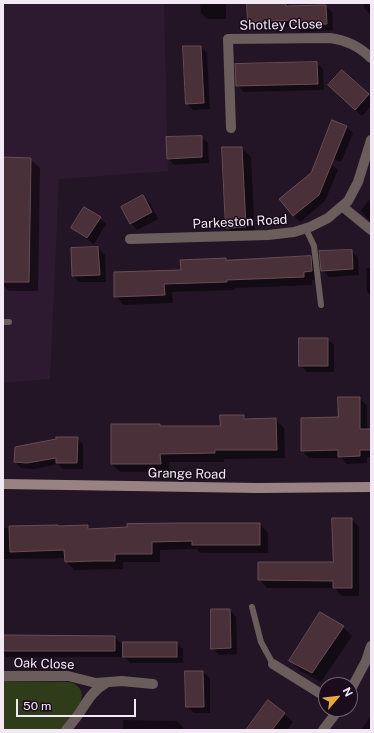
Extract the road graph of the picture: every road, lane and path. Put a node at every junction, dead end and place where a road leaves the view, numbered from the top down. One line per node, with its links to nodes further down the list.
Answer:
1 (371, 58): 2 (street, Shotley Close)
2 (231, 128)
3 (371, 140): 4 (street, Parkeston Road)
4 (343, 206): 5 (street, Parkeston Road); 6 (street)
5 (306, 229): 7 (street, Parkeston Road); 8 (lane)
6 (371, 230)
7 (130, 239)
8 (320, 305)
9 (3, 484): 10 (street, Grange Road)
10 (371, 487)
11 (252, 607): 14 (lane)
12 (371, 646): 13 (street)
13 (369, 662): 16 (street)
14 (273, 664): 19 (street)
15 (3, 676): 17 (street, Oak Close)
16 (358, 679)
17 (108, 682): 18 (street, Oak Close); 21 (street)
18 (153, 684)
19 (318, 692)
20 (333, 717): 22 (street)
21 (66, 730)
22 (323, 730)

